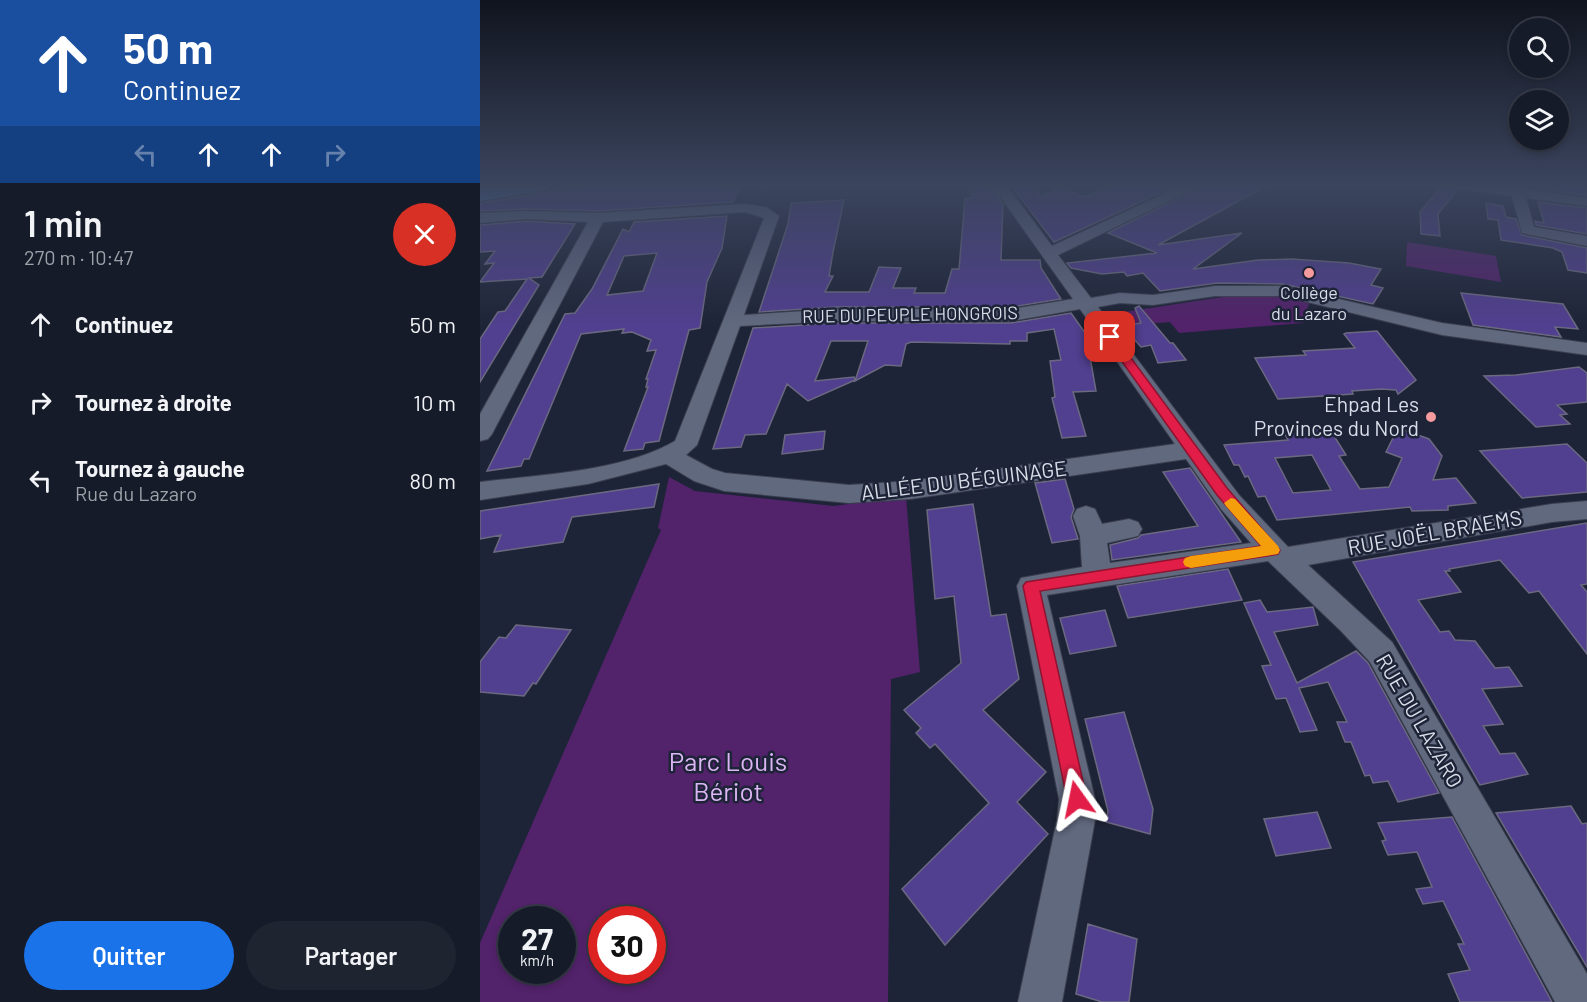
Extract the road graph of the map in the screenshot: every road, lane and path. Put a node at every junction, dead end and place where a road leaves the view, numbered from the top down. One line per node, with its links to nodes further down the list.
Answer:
1 (590, 232): 11 (street)
2 (767, 232): 9 (street)
3 (1033, 232): 7 (street, RUE DU LAZARO)
4 (1095, 232): 7 (street)
5 (1537, 232): 6 (street)
6 (1587, 241)
7 (1049, 253): 8 (street, RUE DU LAZARO)
8 (1085, 303): 9 (street, RUE DU PEUPLE HONGROIS); 10 (street, RUE DU PEUPLE HONGROIS); 12 (street, RUE DU LAZARO)
9 (734, 321): 13 (street)
10 (1587, 349)
11 (480, 434)
12 (1190, 446): 13 (street, ALLÉE DU BÉGUINAGE); 17 (street, RUE DU LAZARO)
13 (670, 456): 14 (street)
14 (480, 491)
15 (1587, 510): 17 (street, RUE JOËL BRAEMS)
16 (1129, 529): 18 (street)
17 (1278, 554): 18 (street, RUE JOËL BRAEMS); 20 (street, RUE DU LAZARO)
18 (1097, 577): 19 (street, RUE JOËL BRAEMS)
19 (1040, 1002)
20 (1578, 1002)

